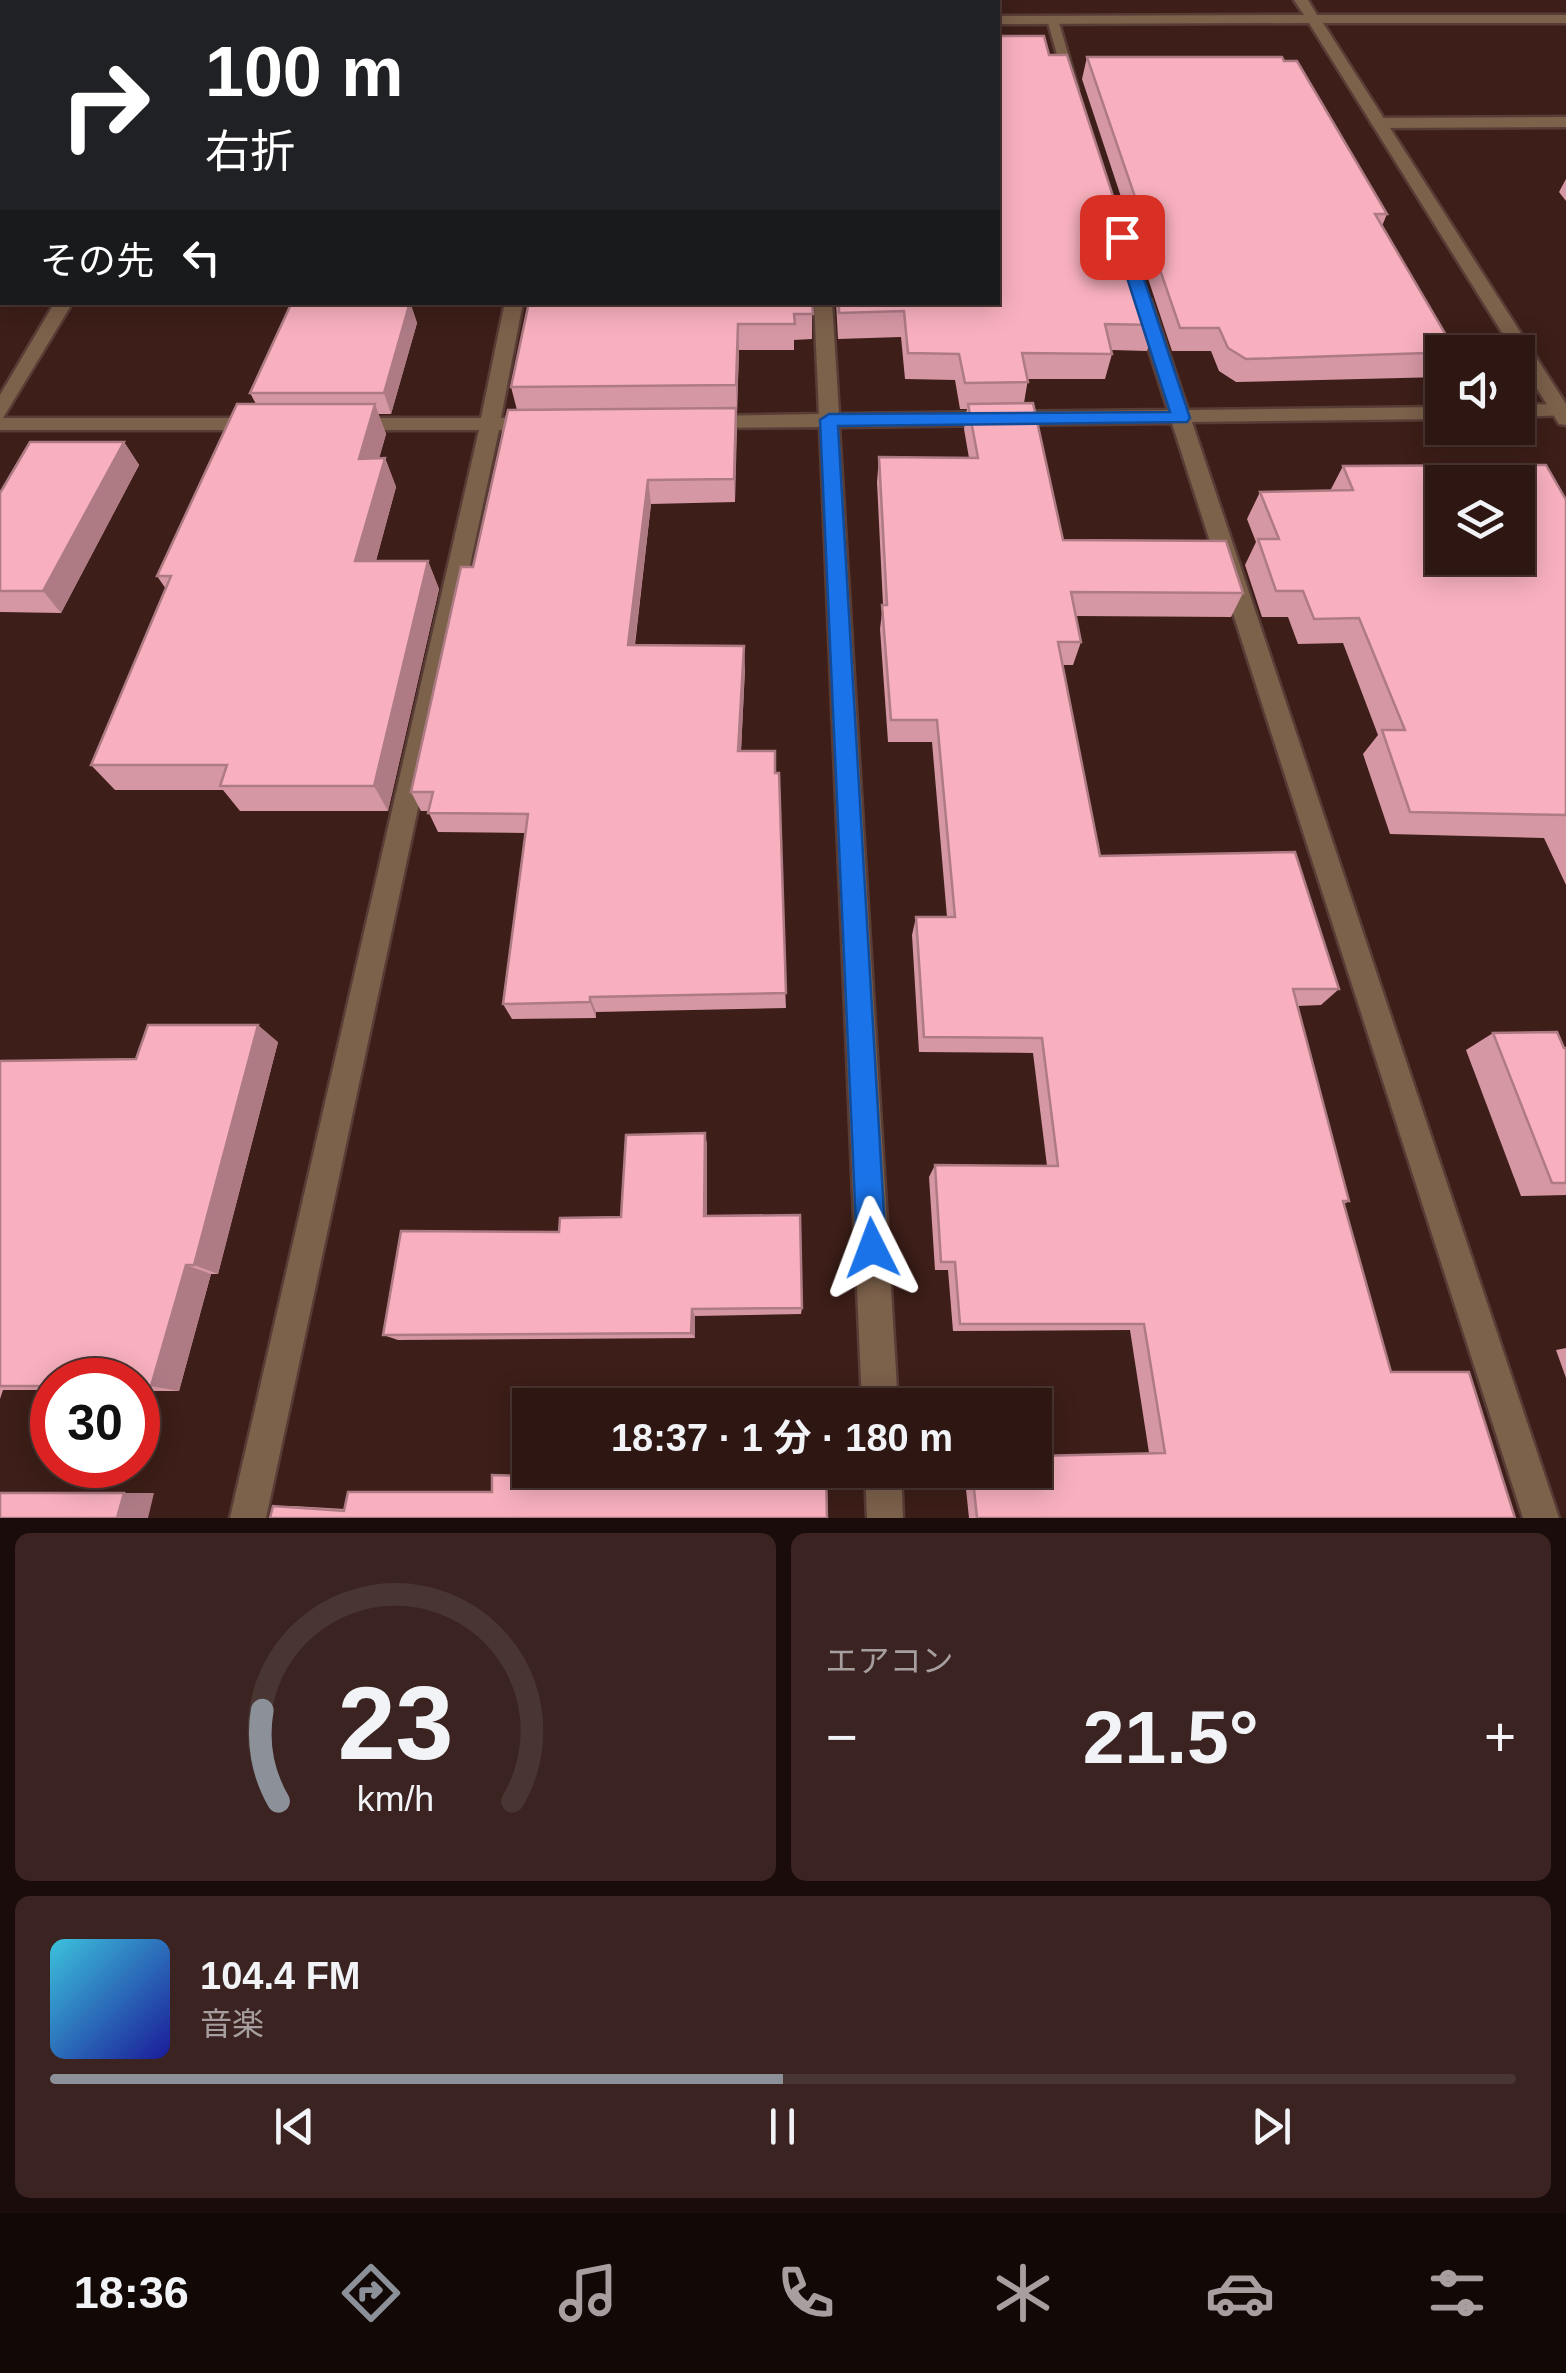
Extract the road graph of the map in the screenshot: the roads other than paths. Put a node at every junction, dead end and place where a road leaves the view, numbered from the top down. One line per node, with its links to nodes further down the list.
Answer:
1 (1301, 0): 5 (street)
2 (1566, 18): 5 (street)
3 (1051, 19): 4 (street); 5 (street); 6 (street)
4 (1000, 20)
5 (1314, 20): 8 (street)
6 (1082, 114)
7 (1566, 122): 8 (street)
8 (1379, 123): 16 (street)
9 (1132, 266): 17 (street)
10 (62, 305): 13 (street)
11 (513, 305): 23 (street)
12 (823, 305): 18 (street)
13 (0, 412)
14 (1425, 413): 17 (street)
15 (1535, 413): 16 (street)
16 (1563, 415)
17 (1181, 418): 18 (street); 29 (street)
18 (829, 420): 19 (street); 25 (street)
19 (689, 422)
20 (0, 424): 21 (street)
21 (274, 424)
22 (334, 424): 23 (street)
23 (490, 424): 24 (street); 27 (street)
24 (550, 424)
25 (879, 1388)
26 (884, 1488): 28 (street)
27 (248, 1518)
28 (886, 1518)
29 (1541, 1518)

